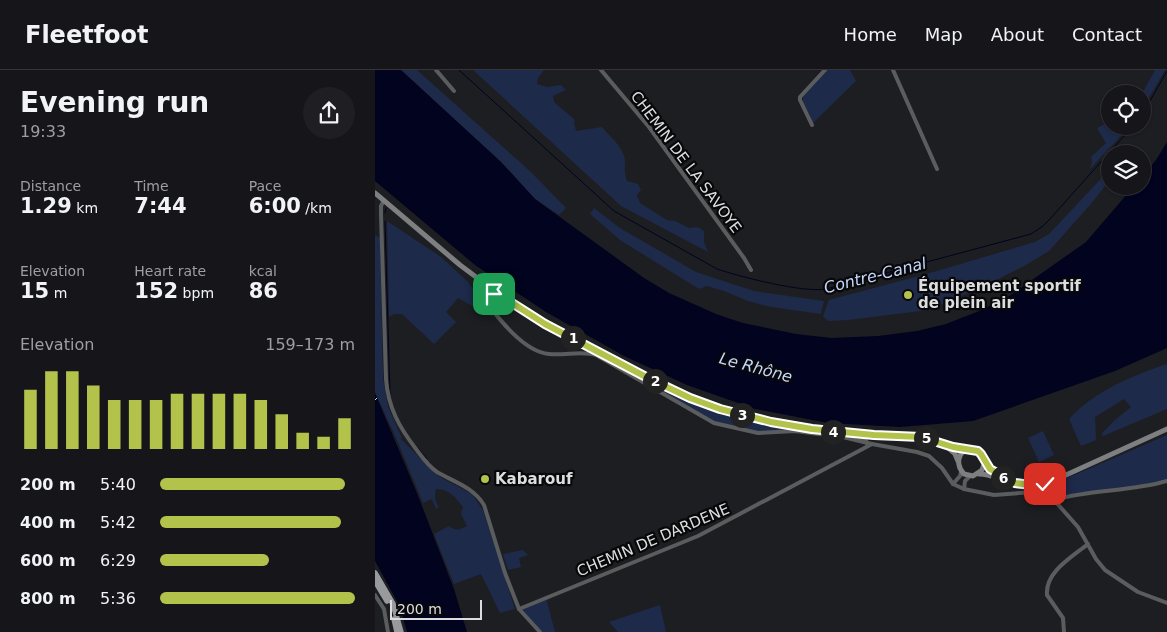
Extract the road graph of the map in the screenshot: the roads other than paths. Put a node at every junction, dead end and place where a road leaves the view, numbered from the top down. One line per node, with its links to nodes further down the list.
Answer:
1 (437, 70): 5 (street)
2 (601, 70): 12 (street, CHEMIN DE LA SAVOYE)
3 (825, 70): 6 (street)
4 (893, 70): 7 (street)
5 (454, 91)
6 (812, 125)
7 (937, 169)
8 (375, 193): 9 (street)
9 (384, 200): 11 (street); 13 (street)
10 (375, 210): 11 (street)
11 (381, 214): 36 (street)
12 (751, 270)
13 (487, 286): 14 (street); 15 (street)
14 (495, 292): 15 (street); 17 (street)
15 (490, 308): 18 (street)
16 (1167, 429): 27 (street)
17 (849, 433): 18 (street); 19 (street)
18 (870, 444): 28 (street); 36 (street, CHEMIN DE DARDENE)
19 (943, 444): 20 (street); 21 (street)
20 (966, 450): 21 (street); 22 (street)
21 (958, 461): 23 (street)
22 (985, 462): 24 (street); 27 (street)
23 (961, 472): 25 (street); 28 (street)
24 (979, 474): 25 (street); 27 (street)
25 (970, 476): 29 (street)
26 (1167, 481): 30 (street)
27 (1015, 483)
28 (953, 484): 29 (street)
29 (964, 489): 30 (street)
30 (1054, 500): 31 (street)
31 (1088, 544): 35 (street); 42 (street)
32 (375, 573): 33 (main road)
33 (377, 582): 37 (main road)
34 (375, 595): 38 (street)
35 (1167, 603)
36 (519, 609): 41 (street)
37 (396, 619): 39 (main road); 40 (main road)
38 (388, 632)
39 (397, 632)
40 (401, 632)
41 (540, 632)
42 (1065, 632)

